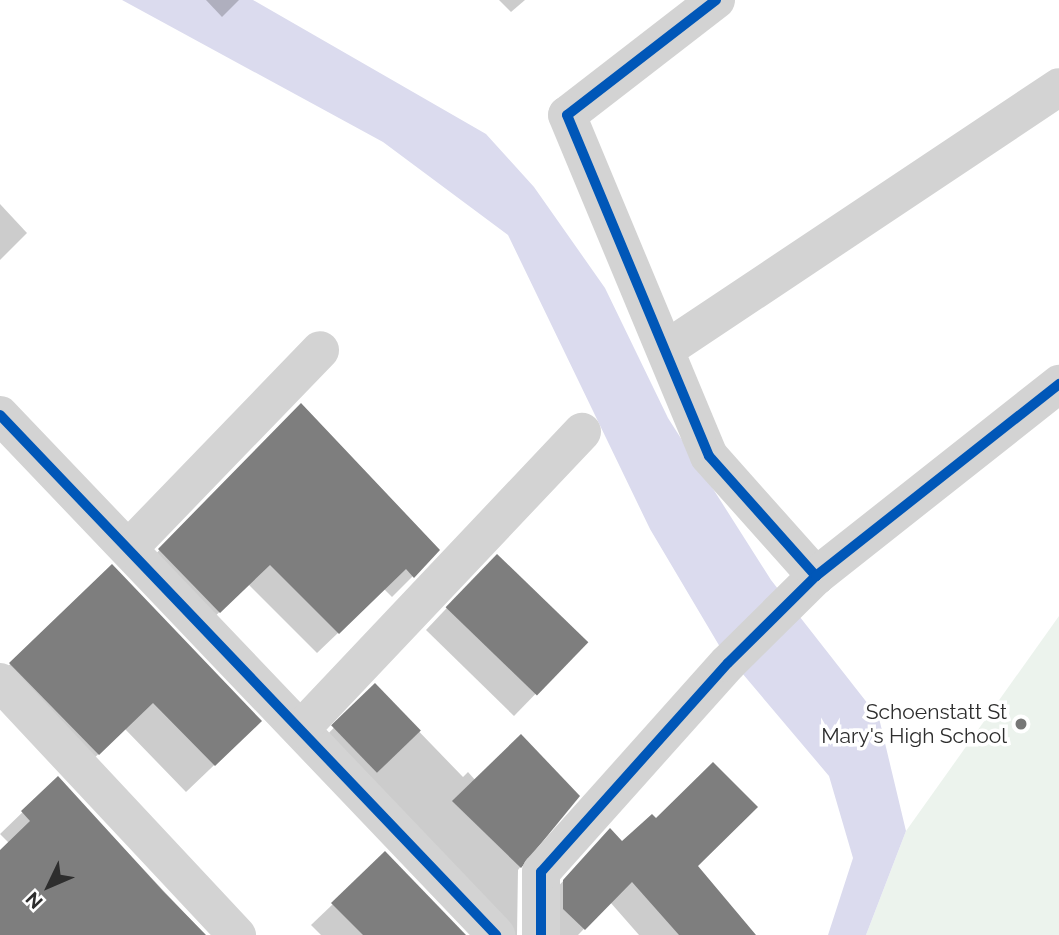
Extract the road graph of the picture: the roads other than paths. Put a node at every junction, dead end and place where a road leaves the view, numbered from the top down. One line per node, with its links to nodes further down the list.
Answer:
1 (716, 0): 3 (street)
2 (1059, 87): 3 (street)
3 (668, 348): 9 (street)
4 (320, 350): 8 (street)
5 (1059, 384): 9 (street)
6 (0, 415): 8 (street)
7 (582, 432): 11 (street)
8 (129, 548): 11 (street)
9 (816, 576): 14 (street)
10 (0, 682): 12 (street)
11 (301, 729): 13 (street)
12 (237, 935)
13 (496, 935)
14 (541, 935)

